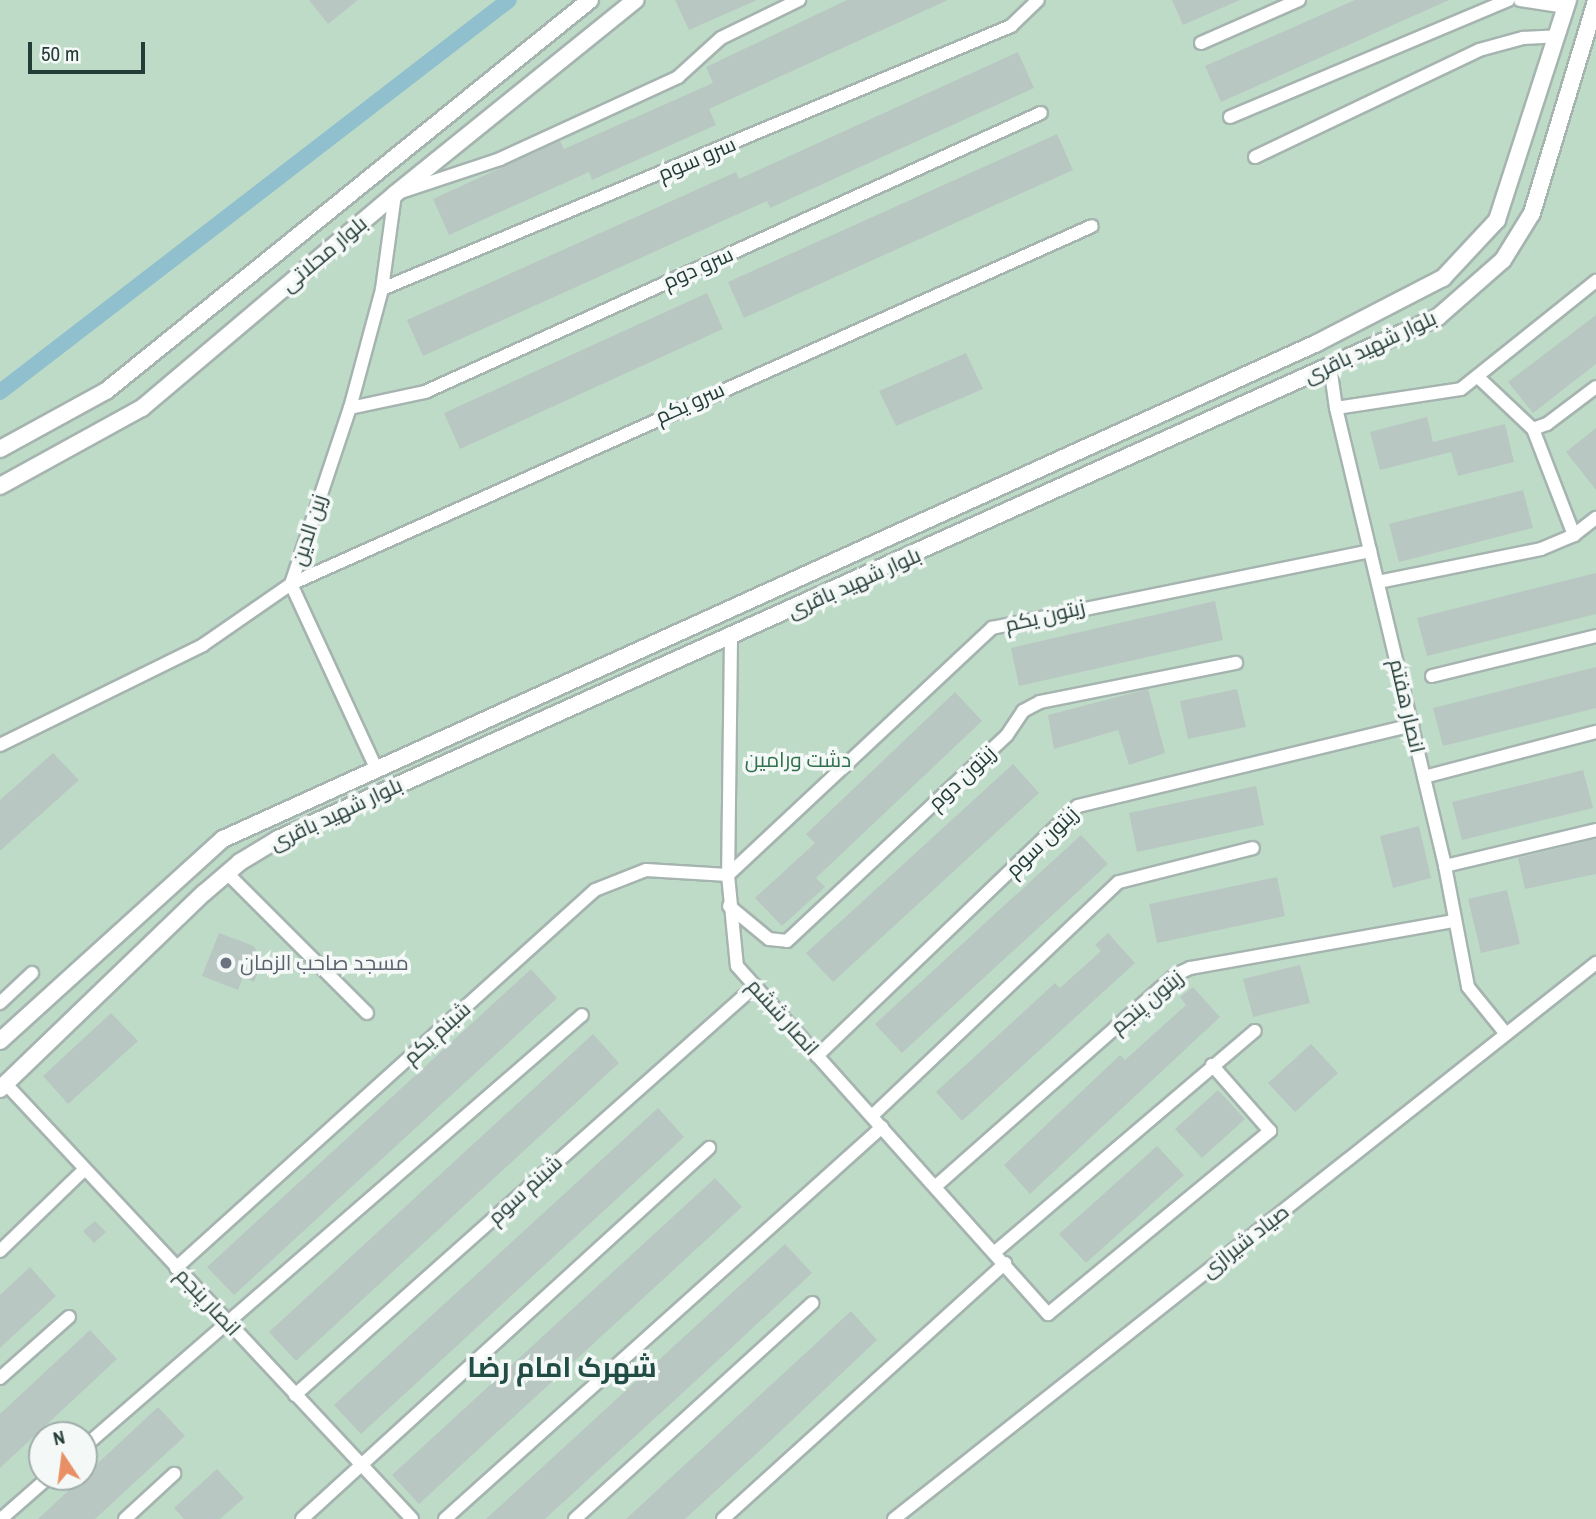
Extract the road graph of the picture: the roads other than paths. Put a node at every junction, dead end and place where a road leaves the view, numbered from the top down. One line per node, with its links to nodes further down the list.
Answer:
1 (590, 0): 15 (street, بلوار محلاتی)
2 (635, 0): 16 (street, بلوار محلاتی)
3 (799, 0): 16 (street)
4 (1038, 0): 19 (street, سرو سوم)
5 (1299, 0): 11 (street)
6 (1508, 0): 13 (street)
7 (1520, 0): 8 (street)
8 (1567, 4): 9 (street); 10 (street, بلوار شهید باقری)
9 (1595, 11): 20 (street, بلوار شهید باقری)
10 (1557, 36): 14 (street); 33 (street, بلوار شهید باقری)
11 (1201, 43)
12 (1041, 113): 23 (street, سرو دوم)
13 (1230, 117)
14 (1255, 157)
15 (375, 173): 16 (street); 26 (street, بلوار محلاتی)
16 (395, 194): 19 (street, زین الدین); 27 (street, بلوار محلاتی)
17 (1092, 226): 32 (street, سرو یکم)
18 (1596, 281): 21 (street)
19 (382, 289): 23 (street, زین الدین)
20 (1330, 366): 24 (street, انصار هفتم); 35 (street, بلوار شهید باقری)
21 (1479, 378): 24 (street); 25 (street)
22 (1596, 387): 25 (street)
23 (350, 408): 32 (street, زین الدین)
24 (1336, 408): 30 (street, انصار هفتم)
25 (1533, 429): 29 (street)
26 (0, 449)
27 (0, 486)
28 (1596, 517): 29 (street)
29 (1574, 535): 31 (street)
30 (1370, 551): 31 (street, انصار هفتم); 48 (street, زیتون یکم)
31 (1378, 582): 38 (street, انصار هفتم)
32 (291, 584): 40 (street, زین الدین); 42 (street)
33 (721, 611): 35 (street); 42 (street, بلوار شهید باقری)
34 (1596, 636): 37 (street)
35 (731, 638): 47 (street, بلوار شهید باقری); 48 (street, انصار ششم)
36 (1236, 663): 49 (street, زیتون دوم)
37 (1432, 676)
38 (1412, 725): 43 (street, انصار هفتم); 60 (street, زیتون سوم)
39 (1596, 732): 43 (street)
40 (6, 742): 41 (street)
41 (0, 756)
42 (376, 768): 59 (street, بلوار شهید باقری)
43 (1424, 777): 46 (street, انصار هفتم)
44 (1596, 830): 46 (street)
45 (1253, 848): 63 (street)
46 (1446, 866): 50 (street, انصار هفتم)
47 (227, 873): 55 (street); 62 (street, بلوار شهید باقری)
48 (728, 875): 49 (street, انصار ششم); 71 (street, شبنم یکم)
49 (729, 906): 53 (street, انصار ششم)
50 (1454, 921): 58 (street, انصار هفتم); 67 (street, زیتون پنجم)
51 (1596, 963): 58 (street, صیاد شیرازی)
52 (32, 973): 54 (street)
53 (755, 986): 60 (street, انصار ششم); 76 (street, شبنم سوم)
54 (0, 1003)
55 (367, 1013)
56 (582, 1015): 74 (street)
57 (1255, 1031): 61 (street)
58 (1506, 1034): 88 (street, صیاد شیرازی)
59 (0, 1041)
60 (817, 1056): 63 (street, انصار ششم)
61 (1212, 1065): 69 (street); 70 (street, انصار ششم)
62 (3, 1086): 66 (street, انصار پنجم)
63 (872, 1116): 64 (street, انصار ششم)
64 (882, 1127): 67 (street, انصار ششم); 85 (street)
65 (709, 1148): 78 (street)
66 (85, 1169): 68 (street); 71 (street, انصار پنجم)
67 (936, 1186): 69 (street, انصار ششم)
68 (0, 1251)
69 (995, 1252): 70 (street, انصار ششم)
70 (1005, 1263): 87 (street)
71 (176, 1268): 74 (street, انصار پنجم)
72 (812, 1303): 86 (street)
73 (69, 1317): 75 (street)
74 (226, 1322): 76 (street, انصار پنجم); 77 (street)
75 (0, 1378)
76 (295, 1395): 78 (street, انصار پنجم)
77 (98, 1435)
78 (363, 1466): 83 (street); 84 (street, انصار پنجم)
79 (173, 1474): 82 (street)
80 (33, 1491): 81 (street)
81 (1, 1519)
82 (125, 1519)
83 (302, 1519)
84 (412, 1519)
85 (445, 1519)
86 (575, 1519)
87 (723, 1519)
88 (894, 1519)

